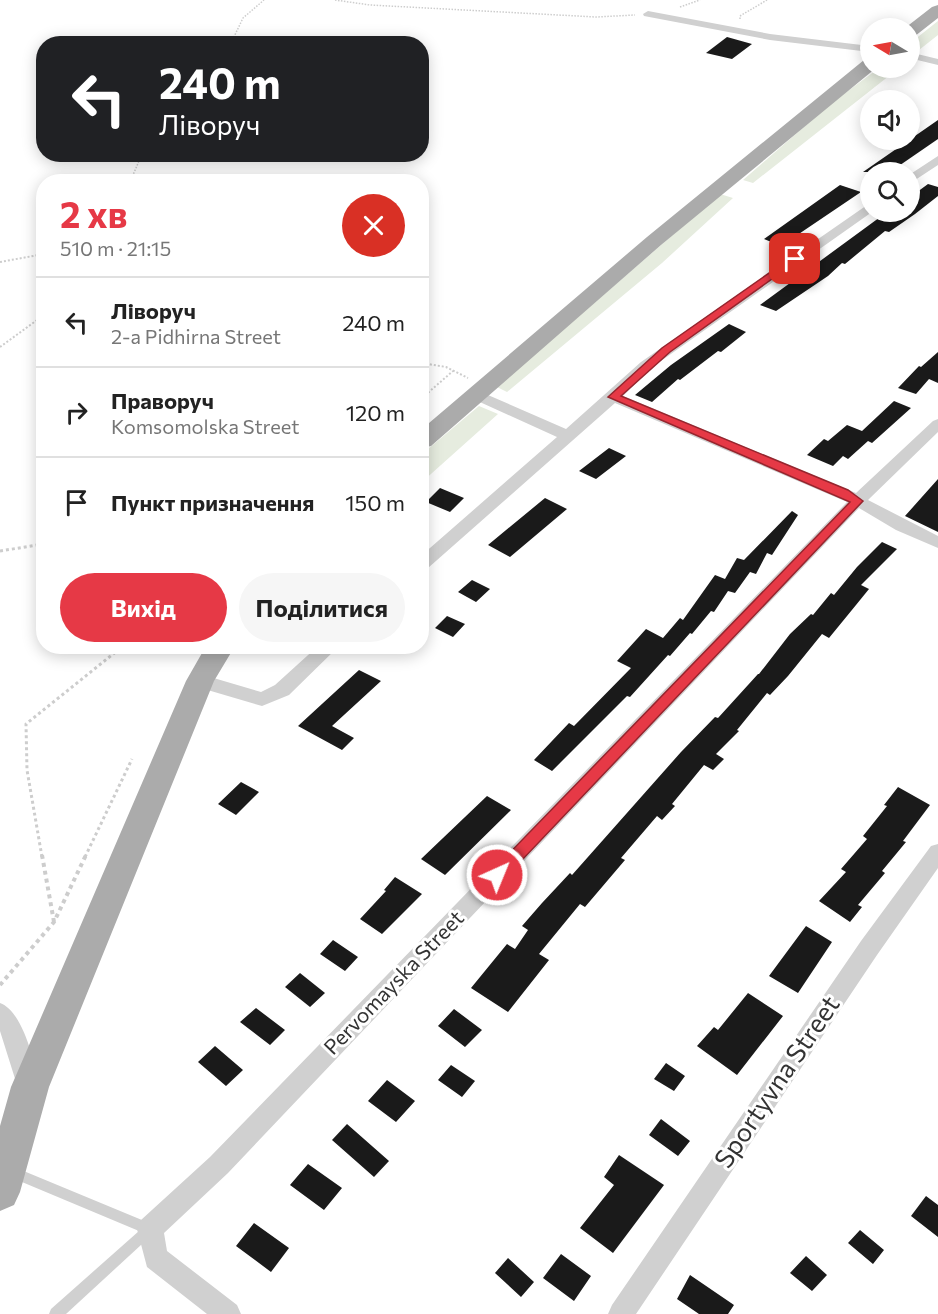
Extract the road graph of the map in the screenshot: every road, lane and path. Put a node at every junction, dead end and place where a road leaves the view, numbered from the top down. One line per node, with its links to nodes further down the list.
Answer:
1 (264, 0): 8 (path)
2 (335, 0): 5 (path)
3 (767, 0): 7 (path)
4 (938, 10): 6 (main road)
5 (648, 14): 7 (street)
6 (920, 24)
7 (752, 33): 9 (street)
8 (234, 36)
9 (860, 48)
10 (920, 57): 11 (street)
11 (938, 62)
12 (860, 72): 22 (main road)
13 (938, 160): 14 (street)
14 (920, 172)
15 (860, 214): 24 (street)
16 (36, 255): 17 (path)
17 (0, 262)
18 (36, 321): 19 (path)
19 (0, 346)
20 (429, 365): 21 (path)
21 (453, 371): 22 (path); 23 (path)
22 (482, 391): 26 (main road); 27 (street)
23 (429, 392)
24 (613, 397): 27 (street); 28 (street)
25 (938, 424): 28 (street, Pervomayska Street)
26 (429, 435)
27 (568, 436): 32 (street)
28 (857, 501): 29 (street); 44 (street, Pervomayska Street)
29 (938, 543)
30 (36, 545): 31 (path)
31 (0, 551)
32 (429, 558)
33 (113, 654): 39 (path)
34 (216, 654): 36 (main road)
35 (321, 654): 36 (street)
36 (200, 681): 42 (main road)
37 (132, 759): 39 (path)
38 (938, 852): 47 (street, Sportyvna Street)
39 (54, 922): 40 (path)
40 (0, 985)
41 (0, 1013): 42 (street)
42 (30, 1087): 43 (main road)
43 (3, 1181): 44 (lane)
44 (150, 1229): 45 (lane); 46 (street)
45 (56, 1314)
46 (228, 1314)
47 (621, 1314)

